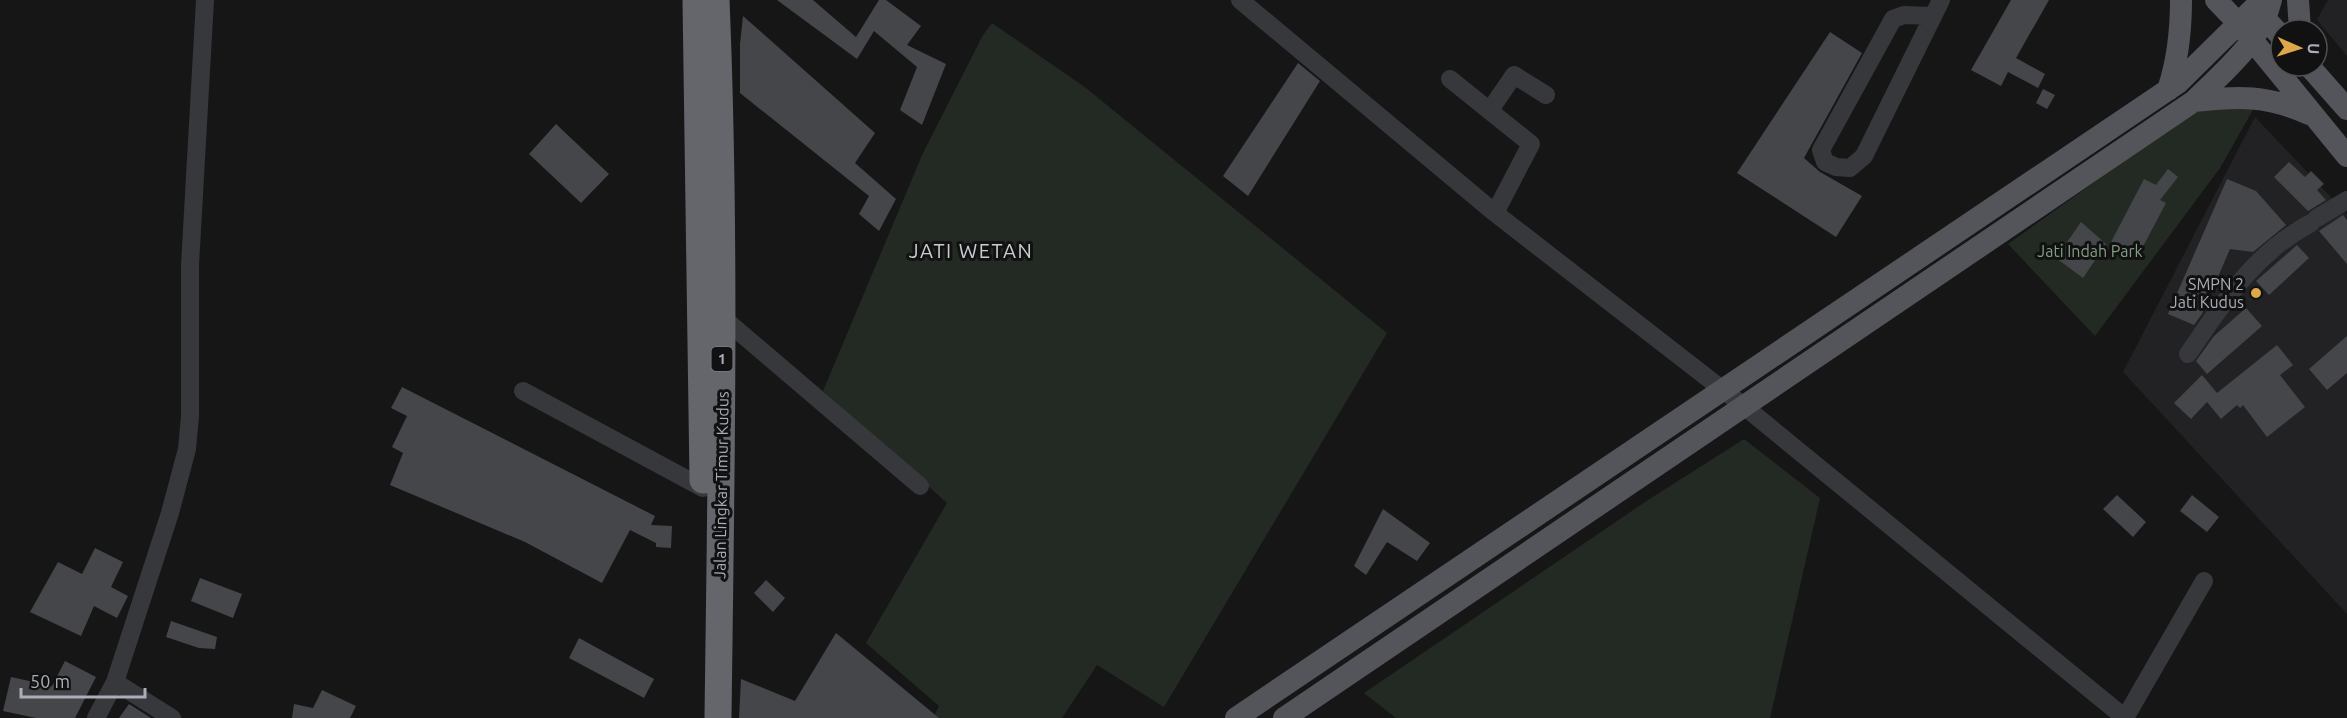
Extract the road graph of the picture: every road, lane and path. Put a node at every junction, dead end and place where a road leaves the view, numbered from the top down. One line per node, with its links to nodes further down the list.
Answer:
1 (205, 0): 30 (street)
2 (696, 0): 28 (highway, Jalan Lingkar Timur Kudus / 1)
3 (717, 0): 22 (highway, Jalan Lingkar Timur Kudus / 1)
4 (1240, 0): 21 (street)
5 (2181, 0): 13 (main road)
6 (2216, 0): 9 (main road)
7 (2298, 0): 10 (main road)
8 (1937, 8): 8 (street)
9 (2260, 16): 13 (main road); 15 (main road); 18 (main road)
10 (2299, 18)
11 (2319, 78): 16 (main road)
12 (1450, 79): 17 (street)
13 (2168, 90): 25 (main road)
14 (1546, 95): 17 (street)
15 (2194, 101): 18 (main road); 26 (main road)
16 (2347, 110)
17 (1490, 111): 21 (street)
18 (2313, 116): 19 (main road)
19 (2347, 156)
20 (2347, 200): 23 (street)
21 (1495, 213): 25 (street)
22 (722, 317): 27 (street); 34 (highway, Jalan Lingkar Timur Kudus / 1)
23 (2188, 354)
24 (523, 390): 28 (street)
25 (1724, 391): 26 (street); 35 (main road)
26 (1745, 407): 36 (main road); 37 (street)
27 (920, 486)
28 (703, 488): 33 (highway, Jalan Lingkar Timur Kudus / 1)
29 (2204, 581): 37 (street)
30 (115, 681): 31 (street); 32 (street)
31 (96, 718)
32 (172, 718)
33 (700, 718)
34 (718, 718)
35 (1236, 718)
36 (1284, 718)
37 (2125, 718)

